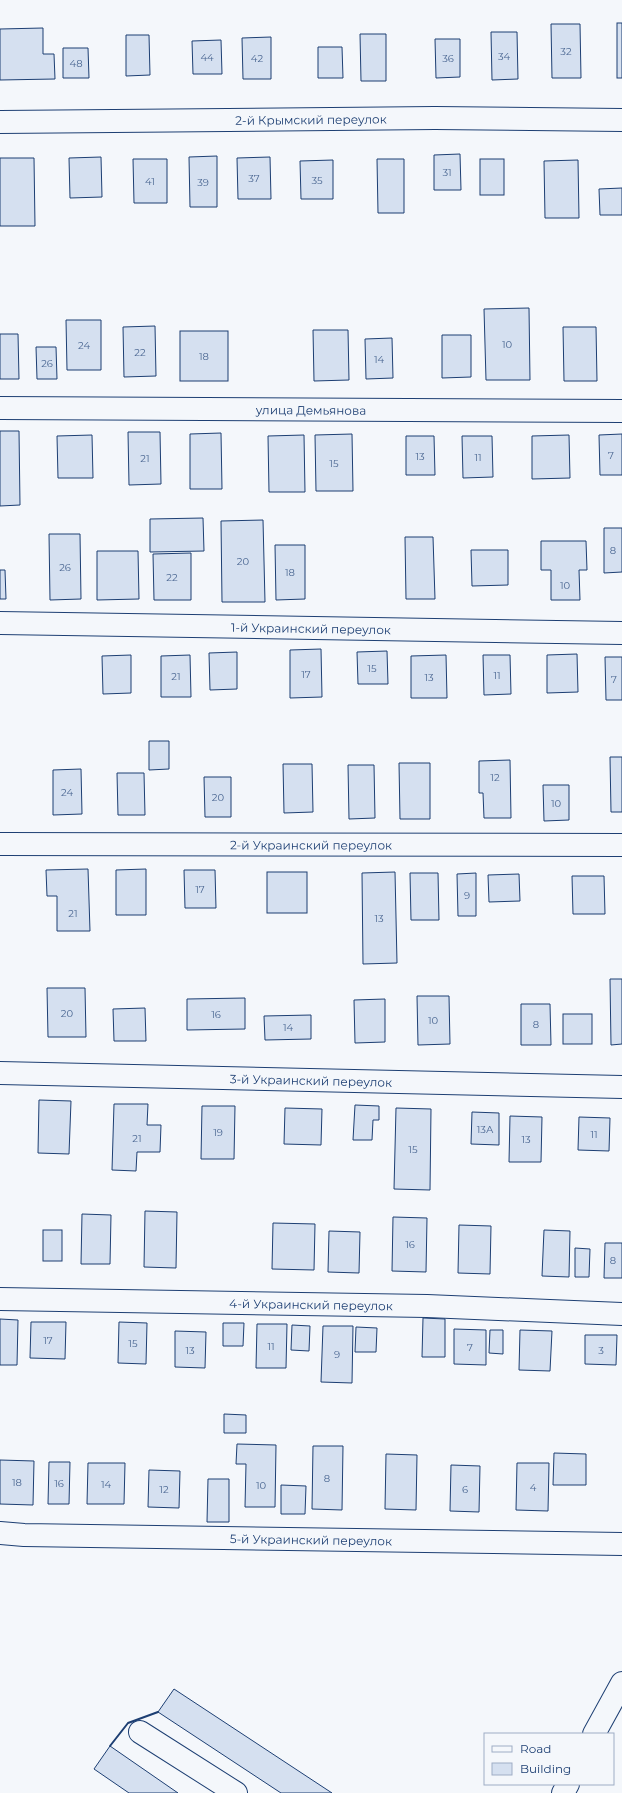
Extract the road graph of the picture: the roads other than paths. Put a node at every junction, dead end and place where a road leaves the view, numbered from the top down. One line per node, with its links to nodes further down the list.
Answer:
1 (622, 120): 2 (street, 2-й Крымский переулок)
2 (0, 122)
3 (0, 408): 4 (street, улица Демьянова)
4 (622, 411)
5 (0, 623): 6 (street, 1-й Украинский переулок)
6 (622, 633)
7 (0, 844): 8 (street, 2-й Украинский переулок)
8 (622, 846)
9 (0, 1073): 10 (street, 3-й Украинский переулок)
10 (622, 1087)
11 (0, 1299): 12 (street, 4-й Украинский переулок)
12 (622, 1314)
13 (0, 1533): 14 (street, 5-й Украинский переулок)
14 (622, 1544)
15 (622, 1683): 17 (street)
16 (140, 1732): 18 (street)
17 (595, 1733)
18 (236, 1793)

